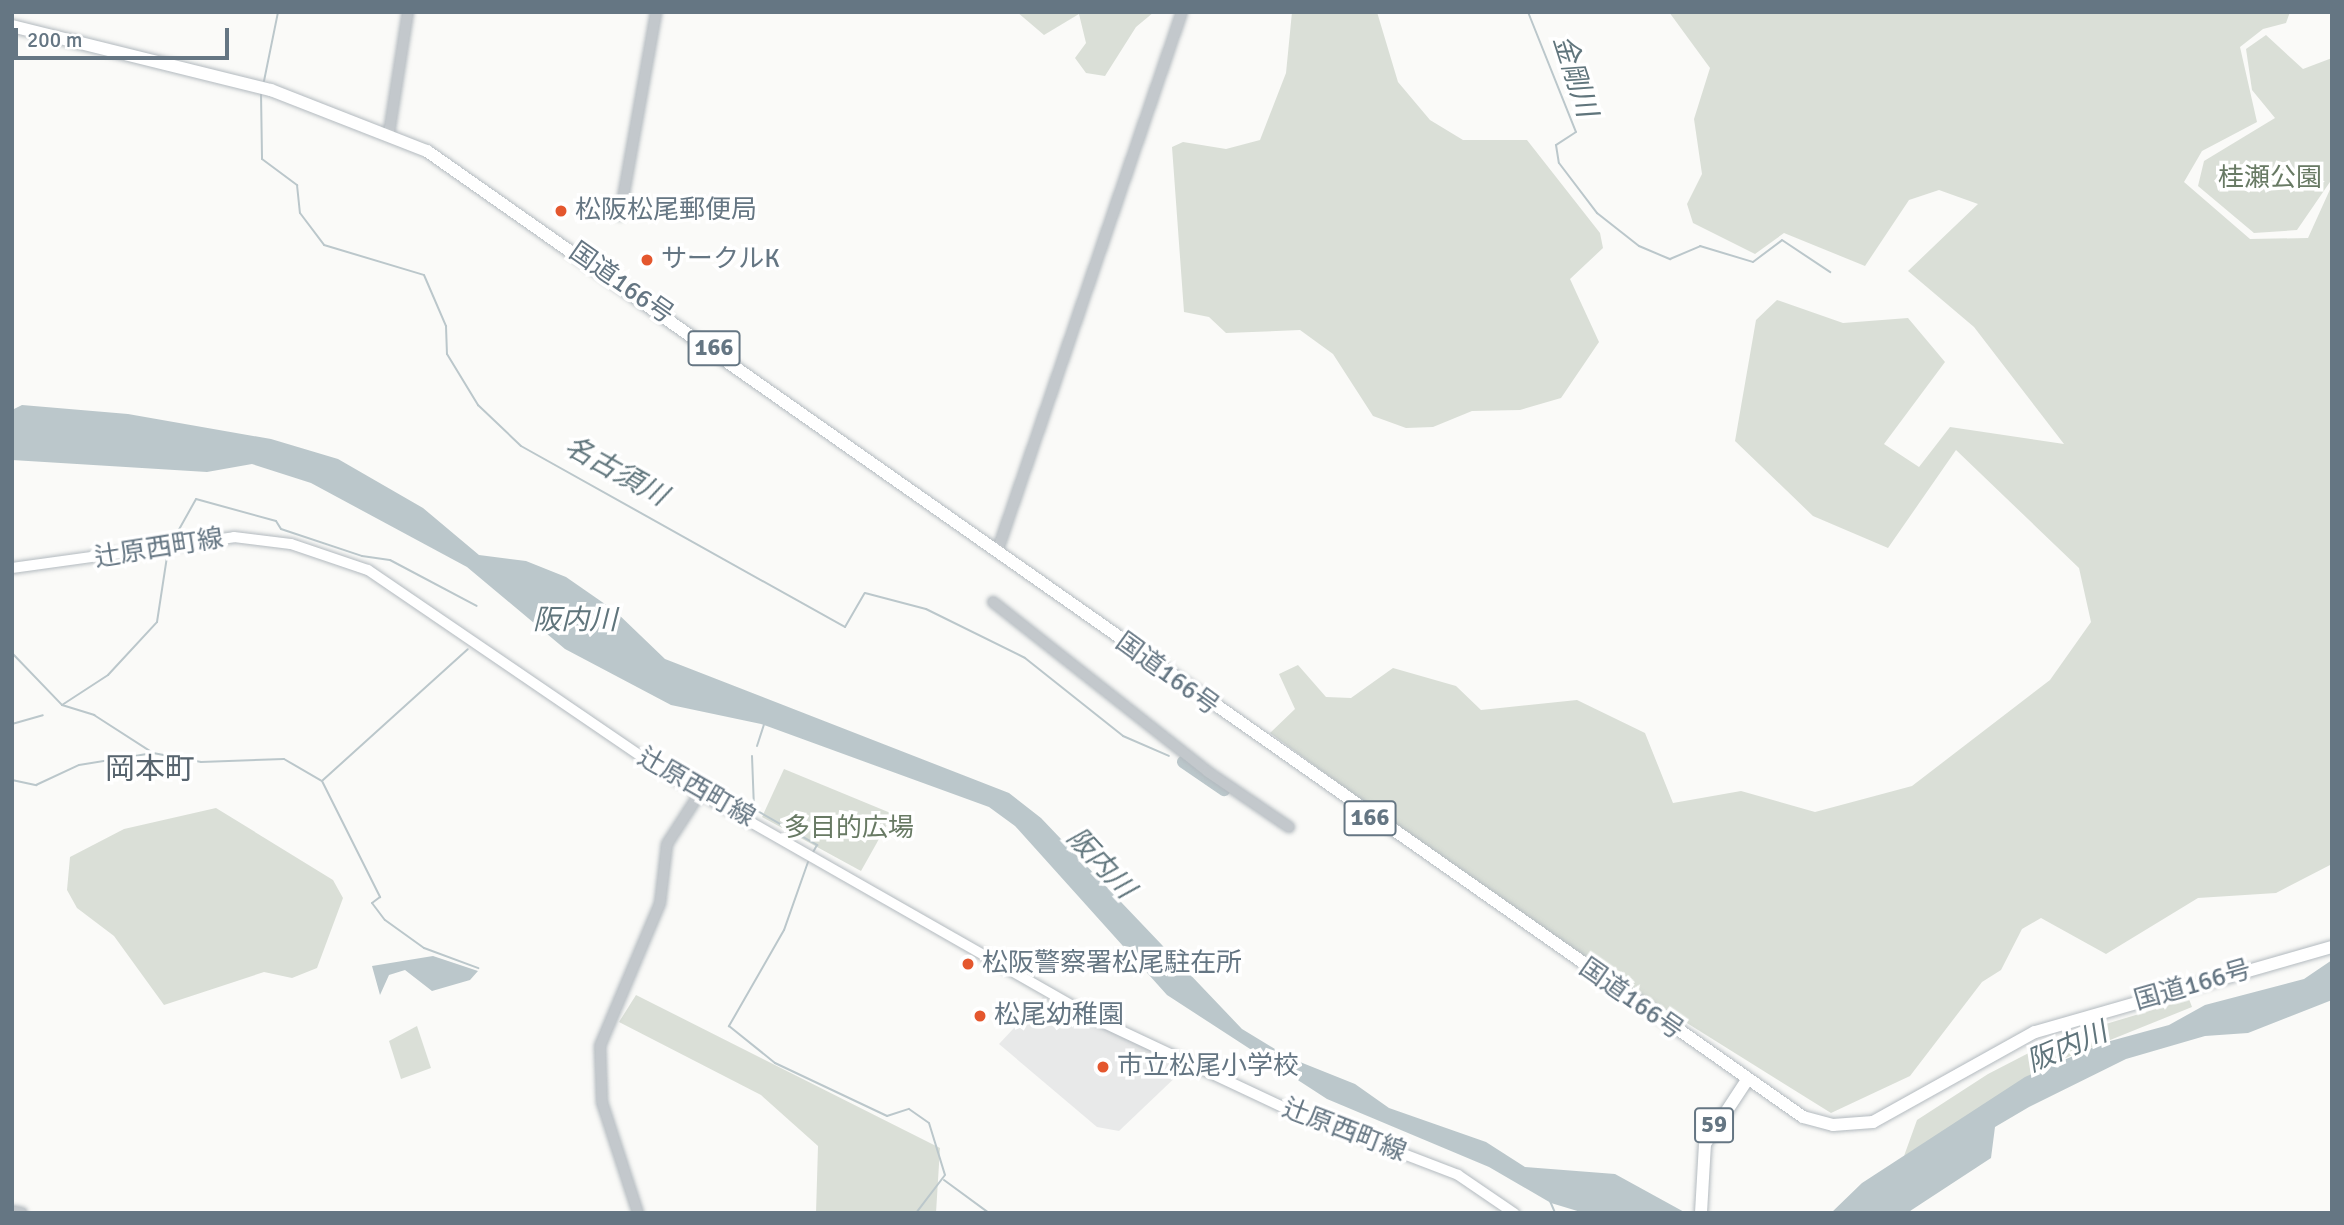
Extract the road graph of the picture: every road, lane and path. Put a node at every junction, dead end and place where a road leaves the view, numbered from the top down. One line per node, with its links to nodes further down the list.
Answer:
1 (408, 12): 5 (street)
2 (656, 12): 6 (street)
3 (1182, 12): 7 (street)
4 (12, 26): 5 (main road, 国道166号 / 166)
5 (389, 133): 7 (main road, 国道166号 / 166)
6 (620, 215)
7 (998, 550): 13 (main road, 国道166号 / 166)
8 (12, 568): 10 (main road, 辻原西町線)
9 (993, 602): 11 (street)
10 (700, 793): 16 (street); 17 (main road, 辻原西町線)
11 (1289, 827)
12 (2332, 947): 13 (main road, 国道166号 / 166)
13 (1747, 1080): 18 (main road, 59)
14 (12, 1210): 15 (street)
15 (22, 1213)
16 (638, 1213)
17 (1514, 1213)
18 (1701, 1213)

